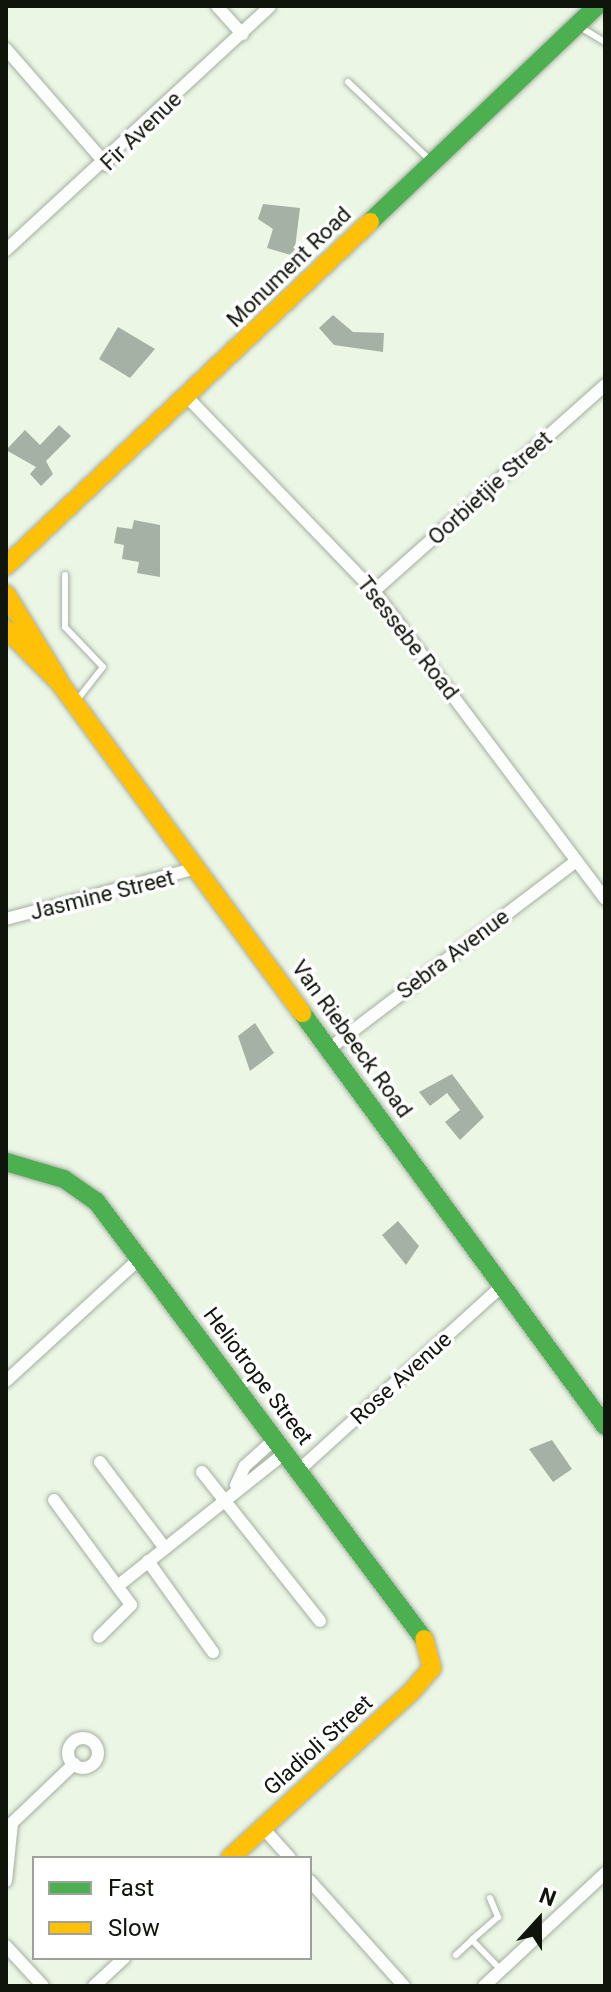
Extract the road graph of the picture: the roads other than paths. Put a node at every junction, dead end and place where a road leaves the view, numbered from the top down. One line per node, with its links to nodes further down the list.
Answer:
1 (217, 6): 5 (street)
2 (270, 6): 5 (street, Fir Avenue)
3 (597, 6): 4 (street, Monument Road)
4 (577, 25): 6 (lane); 9 (street, Monument Road)
5 (242, 34): 10 (street, Fir Avenue)
6 (605, 42)
7 (6, 49): 10 (street)
8 (348, 82): 9 (lane)
9 (433, 162): 13 (street, Monument Road)
10 (107, 165): 11 (street, Fir Avenue)
11 (6, 250)
12 (604, 388): 16 (street, Oorbietjie Street)
13 (187, 397): 14 (street, Monument Road); 16 (street, Tsessebe Road)
14 (8, 570)
15 (65, 575): 20 (lane)
16 (374, 591): 21 (street, Tsessebe Road)
17 (6, 594): 19 (street, Van Riebeeck Road)
18 (6, 629): 19 (street, Van Riebeeck Road)
19 (59, 682): 20 (street, Van Riebeeck Road)
20 (74, 702): 22 (street, Van Riebeeck Road)
21 (576, 861): 23 (street, Tsessebe Road); 25 (street, Sebra Avenue)
22 (197, 868): 24 (street, Jasmine Street); 25 (street, Van Riebeeck Road)
23 (605, 899)
24 (6, 919)
25 (330, 1048): 28 (street, Van Riebeeck Road)
26 (6, 1162): 27 (street, Heliotrope Street)
27 (140, 1258): 29 (street); 31 (street, Heliotrope Street)
28 (502, 1286): 30 (street, Van Riebeeck Road); 33 (street, Rose Avenue)
29 (6, 1381)
30 (605, 1426)
31 (280, 1446): 33 (street, Heliotrope Street); 35 (street)
32 (100, 1462): 37 (street)
33 (299, 1470): 43 (street, Heliotrope Street)
34 (202, 1472): 35 (street)
35 (221, 1498): 37 (street); 40 (street)
36 (54, 1500): 39 (street)
37 (164, 1547): 38 (street)
38 (148, 1561): 39 (street); 42 (street)
39 (119, 1585): 41 (street)
40 (320, 1621)
41 (99, 1637)
42 (213, 1652)
43 (433, 1663): 45 (street, Gladioli Street)
44 (74, 1764): 49 (street)
45 (263, 1828): 46 (street, Gladioli Street); 47 (street)
46 (232, 1856)
47 (288, 1856)
48 (605, 1873): 56 (street)
49 (6, 1881)
50 (312, 1883): 59 (street)
51 (490, 1898): 52 (lane)
52 (472, 1940): 54 (lane); 56 (lane)
53 (6, 1946): 57 (street)
54 (456, 1955)
55 (122, 1960): 58 (street)
56 (501, 1970): 60 (street)
57 (43, 1986)
58 (94, 1986)
59 (404, 1986)
60 (484, 1986)

